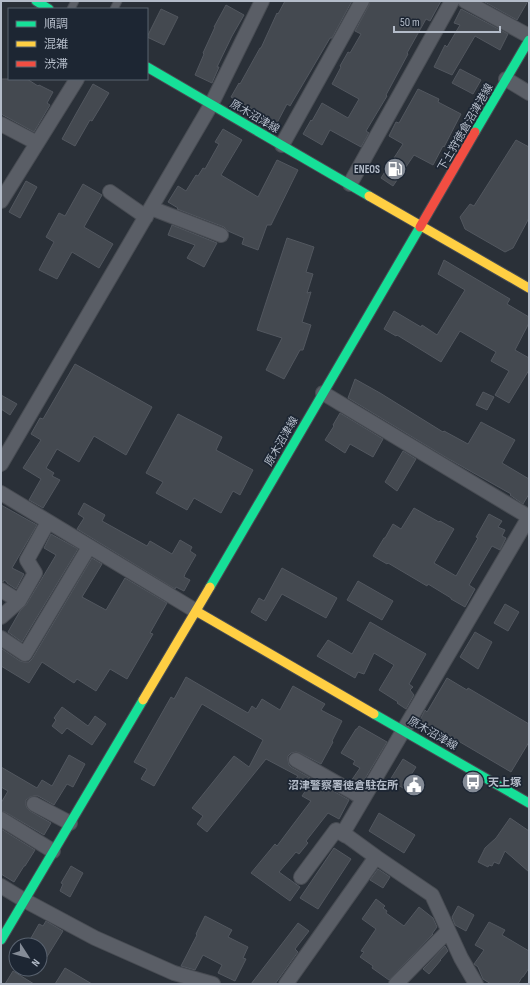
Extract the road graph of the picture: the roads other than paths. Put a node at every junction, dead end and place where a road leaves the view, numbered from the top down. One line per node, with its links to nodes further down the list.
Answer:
1 (36, 1): 6 (main road)
2 (262, 1): 13 (street)
3 (362, 1): 16 (street)
4 (452, 1): 17 (street)
5 (465, 1): 7 (street)
6 (47, 8)
7 (529, 36)
8 (529, 40): 10 (main road, 下土狩徳倉沼津港線)
9 (148, 67): 13 (main road, 原木沼津線)
10 (506, 79): 12 (street); 21 (main road, 下土狩徳倉沼津港線)
11 (76, 80): 15 (street)
12 (529, 94)
13 (211, 105): 16 (main road, 原木沼津線); 20 (street)
14 (1, 124): 15 (street)
15 (37, 143): 19 (street)
16 (282, 145): 17 (main road, 原木沼津線)
17 (350, 184): 21 (main road, 原木沼津線)
18 (110, 192): 20 (street)
19 (1, 202)
20 (148, 212): 22 (street); 25 (street)
21 (421, 225): 23 (main road); 24 (main road, 原木沼津線)
22 (221, 235)
23 (529, 288)
24 (322, 394): 27 (street); 32 (main road, 原木沼津線)
25 (1, 464)
26 (1, 493): 28 (street)
27 (529, 517): 35 (street)
28 (48, 522): 29 (street); 31 (street)
29 (89, 547): 32 (street); 34 (street)
30 (1, 590): 31 (street)
31 (19, 601): 33 (street)
32 (196, 611): 35 (main road, 原木沼津線); 41 (main road)
33 (1, 617)
34 (1, 638)
35 (404, 730): 37 (street); 38 (main road, 原木沼津線)
36 (296, 760): 37 (street)
37 (363, 798): 42 (street)
38 (529, 803)
39 (34, 804): 41 (street)
40 (1, 819): 43 (street)
41 (70, 823): 43 (main road)
42 (346, 836): 44 (street); 45 (street)
43 (53, 851): 47 (main road)
44 (376, 857): 48 (street); 51 (street)
45 (301, 877)
46 (1, 886): 47 (street)
47 (24, 900): 49 (main road); 50 (street)
48 (448, 931): 52 (street); 53 (street)
49 (1, 940)
50 (213, 984)
51 (286, 984)
52 (396, 984)
53 (476, 984)

